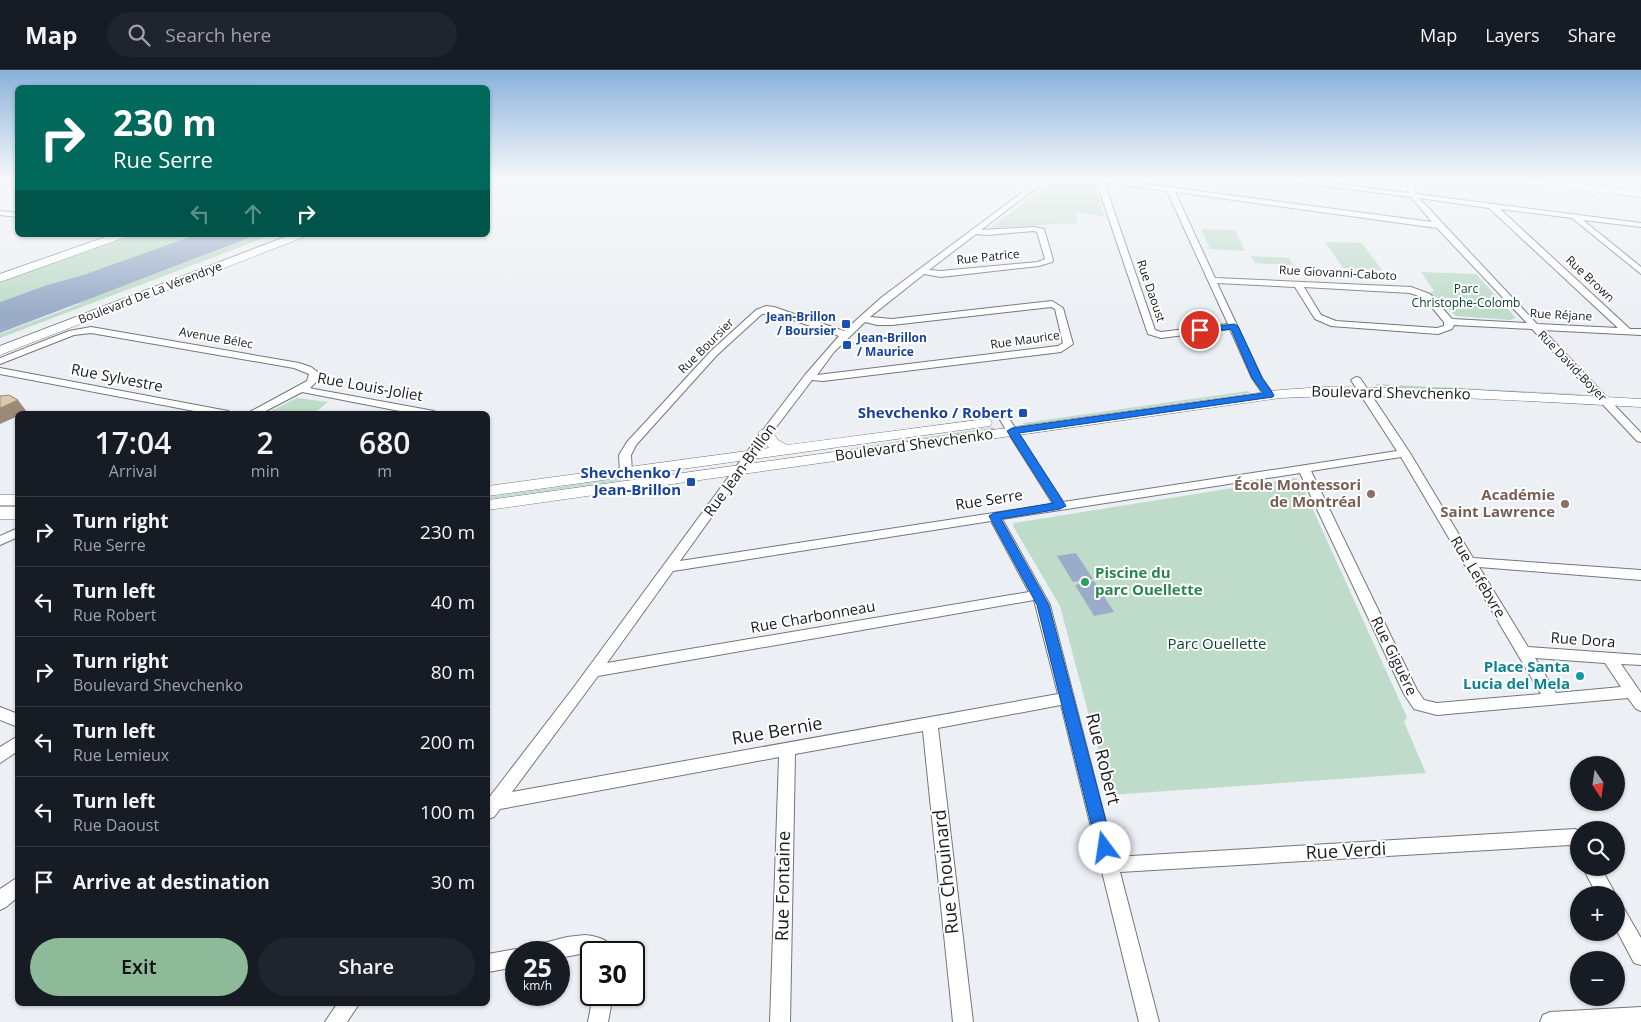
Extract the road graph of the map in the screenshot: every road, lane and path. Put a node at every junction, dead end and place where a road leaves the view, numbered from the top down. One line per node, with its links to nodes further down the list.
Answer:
1 (986, 223): 9 (street, Rue Jean-Brillon)
2 (1113, 223): 20 (street, Rue Daoust)
3 (1186, 223): 16 (street)
4 (1422, 223): 8 (street)
5 (1439, 223): 8 (street, Rue David-Boyer)
6 (1511, 223): 22 (street, Rue Brown)
7 (1583, 223): 13 (street)
8 (1441, 226): 21 (street, Rue David-Boyer)
9 (975, 232): 14 (street, Rue Jean-Brillon); 14 (street, Rue Patrice)
10 (116, 237): 15 (street)
11 (275, 237): 25 (street, Boulevard De La Vérendrye)
12 (295, 237): 26 (street, Boulevard De La Vérendrye)
13 (1641, 271)
14 (921, 272): 18 (street, Rue Jean-Brillon)
15 (0, 278)
16 (1212, 280): 17 (street, Rue Giovanni-Caboto); 20 (street)
17 (1298, 284): 19 (street, Rue Giovanni-Caboto); 19 (street, Rue Réjane)
18 (862, 318): 24 (street, Rue Jean-Brillon); 29 (street, Rue Maurice)
19 (1449, 322): 21 (street, Rue Réjane)
20 (1234, 326): 32 (street)
21 (1534, 326): 22 (street, Rue Réjane); 34 (street, Rue David-Boyer)
22 (1627, 331): 23 (street, Rue Réjane)
23 (1641, 332)
24 (845, 335): 29 (street, Rue Jean-Brillon); 47 (street, Rue Boursier)
25 (0, 342)
26 (0, 351)
27 (0, 361): 31 (street, Avenue Bélec)
28 (0, 371): 36 (street, Rue Sylvestre)
29 (809, 377): 40 (street, Rue Jean-Brillon)
30 (1360, 385): 32 (street, Boulevard Shevchenko); 34 (street, Boulevard Shevchenko); 43 (street, Rue Lefebvre)
31 (302, 388): 37 (street); 38 (street, Rue Louis-Joliet)
32 (1265, 390): 39 (street, Boulevard Shevchenko)
33 (1641, 393): 34 (street, Boulevard Shevchenko)
34 (1600, 396): 35 (street, Boulevard Shevchenko); 41 (street, Rue David-Boyer)
35 (1641, 403)
36 (212, 411)
37 (257, 411)
38 (417, 411)
39 (1009, 426): 42 (street, Boulevard Shevchenko); 46 (street, Boulevard Shevchenko); 52 (street)
40 (766, 433): 42 (street); 44 (street, Rue Jean-Brillon)
41 (1641, 439)
42 (786, 451): 44 (street, Boulevard Shevchenko)
43 (1404, 453): 45 (street, Rue Serre); 58 (street, Rue Lefebvre)
44 (749, 456): 46 (street, Rue Jean-Brillon); 47 (street, Boulevard Shevchenko)
45 (1304, 468): 52 (street, Rue Serre); 68 (street, Rue Giguère)
46 (739, 470): 51 (street, Boulevard Shevchenko); 59 (street, Rue Jean-Brillon)
47 (626, 473): 48 (street, Boulevard Shevchenko)
48 (490, 492)
49 (0, 500): 50 (street)
50 (15, 500)
51 (490, 505)
52 (1060, 506): 55 (street, Rue Serre)
53 (0, 513): 54 (street)
54 (15, 513)
55 (994, 516): 59 (street, Rue Serre); 61 (street, Rue Robert)
56 (15, 534): 57 (street)
57 (0, 541)
58 (1470, 562): 60 (street); 62 (street, Rue Lefebvre)
59 (669, 567): 65 (street, Rue Jean-Brillon)
60 (1641, 575)
61 (1038, 595): 65 (street, Rue Charbonneau); 67 (street, Rue Robert)
62 (1523, 652): 63 (street, Rue Dora); 68 (street, Rue Lefebvre)
63 (1609, 658): 64 (street, Rue Dora); 66 (street)
64 (1641, 660)
65 (593, 671): 76 (street, Rue Jean-Brillon)
66 (1632, 692): 68 (street, Rue Giguère); 69 (street)
67 (1067, 698): 72 (street, Rue Bernie); 78 (street, Rue Robert)
68 (1551, 698)
69 (1641, 705)
70 (0, 713): 71 (street)
71 (15, 720)
72 (930, 723): 74 (street, Rue Bernie); 91 (street, Rue Chouinard)
73 (15, 744): 75 (street)
74 (787, 749): 76 (street, Rue Bernie); 90 (street, Rue Fontaine)
75 (0, 756)
76 (491, 807)
77 (1570, 837): 78 (street, Rue Verdi)
78 (1109, 865): 92 (street, Rue Robert)
79 (15, 888): 80 (street)
80 (0, 901)
81 (1625, 927): 82 (street)
82 (1641, 956)
83 (505, 960): 84 (street)
84 (490, 963)
85 (347, 1006): 88 (street)
86 (601, 1006): 89 (street)
87 (1641, 1017): 93 (street)
88 (335, 1022)
89 (598, 1022)
90 (780, 1022)
91 (963, 1022)
92 (1149, 1022)
93 (1550, 1022)

